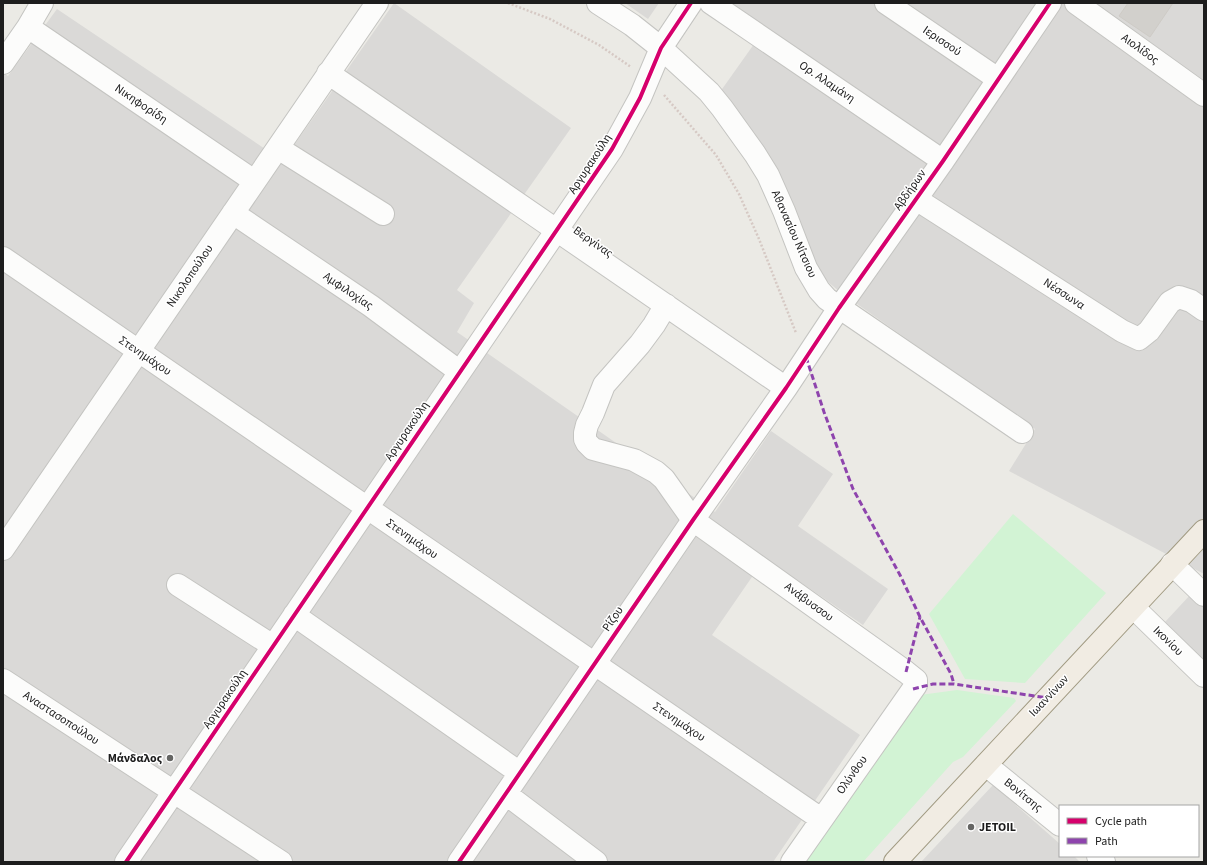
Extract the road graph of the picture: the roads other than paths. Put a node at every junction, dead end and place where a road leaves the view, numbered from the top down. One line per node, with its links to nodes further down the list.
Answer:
1 (42, 3): 9 (street)
2 (376, 3): 12 (street, Νικολοπούλου)
3 (598, 3): 10 (street, Αθανασίου Νίτσιου)
4 (691, 3): 10 (street, Αργυρακούλη)
5 (711, 3): 16 (street, Ορ. Αλαμάνη)
6 (886, 3): 13 (street, Ιερισσού)
7 (1050, 3): 13 (street, Αβδήρων)
8 (1076, 3): 14 (street, Αιολίδος)
9 (28, 27): 11 (street); 17 (street, Νικηφορίδη)
10 (661, 48): 21 (street, Αργυρακούλη); 24 (street, Αθανασίου Νίτσιου)
11 (3, 63)
12 (328, 74): 15 (street, Νικολοπούλου); 21 (street, Βεργίνας)
13 (998, 80): 16 (street, Αβδήρων)
14 (1204, 95)
15 (278, 148): 17 (street, Νικολοπούλου); 20 (street)
16 (943, 161): 18 (street, Αβδήρων)
17 (254, 181): 19 (street, Νικολοπούλου)
18 (916, 199): 24 (street, Αβδήρων); 25 (street, Νέσσωνα)
19 (233, 213): 26 (street, Νικολοπούλου); 27 (street, Αμφιλοχίας)
20 (383, 214)
21 (557, 230): 23 (street, Βεργίνας); 27 (street, Αργυρακούλη)
22 (3, 258): 26 (street, Στενημάχου)
23 (666, 304): 28 (street, Βεργίνας); 31 (street)
24 (840, 308): 28 (street, Αβδήρων); 29 (street, Αθανασίου Νίτσιου)
25 (1204, 310)
26 (138, 352): 30 (street, Στενημάχου); 33 (street, Νικολοπούλου)
27 (460, 372): 30 (street, Αργυρακούλη)
28 (786, 388): 31 (street, Ρίζου)
29 (1022, 432)
30 (367, 508): 38 (street, Αργυρακούλη); 40 (street, Στενημάχου)
31 (693, 520): 40 (street, Ρίζου); 43 (street, Ανάβυσσου)
32 (1204, 531): 34 (main road, Ιωαννίνων)
33 (3, 549)
34 (1172, 564): 36 (street); 37 (main road, Ιωαννίνων)
35 (178, 585): 39 (street)
36 (1204, 595)
37 (1133, 607): 41 (street, Ικονίου); 44 (main road, Ιωαννίνων)
38 (294, 615): 39 (street, Αργυρακούλη); 45 (street)
39 (273, 646): 46 (street, Αργυρακούλη)
40 (594, 664): 45 (street, Ρίζου); 48 (street, Στενημάχου)
41 (1204, 676)
42 (3, 680): 46 (street, Αναστασοπούλου)
43 (913, 689): 48 (street, Ολύνθου)
44 (986, 765): 49 (street, Βονίτσης); 55 (main road, Ιωαννίνων)
45 (520, 773): 47 (street, Ρίζου)
46 (174, 792): 50 (street, Αργυρακούλη); 51 (street, Αναστασοπούλου)
47 (506, 794): 52 (street, Ρίζου); 53 (street)
48 (821, 818): 54 (street, Ολύνθου)
49 (1059, 824)
50 (126, 862)
51 (280, 862)
52 (459, 862)
53 (596, 862)
54 (792, 862)
55 (895, 862)

